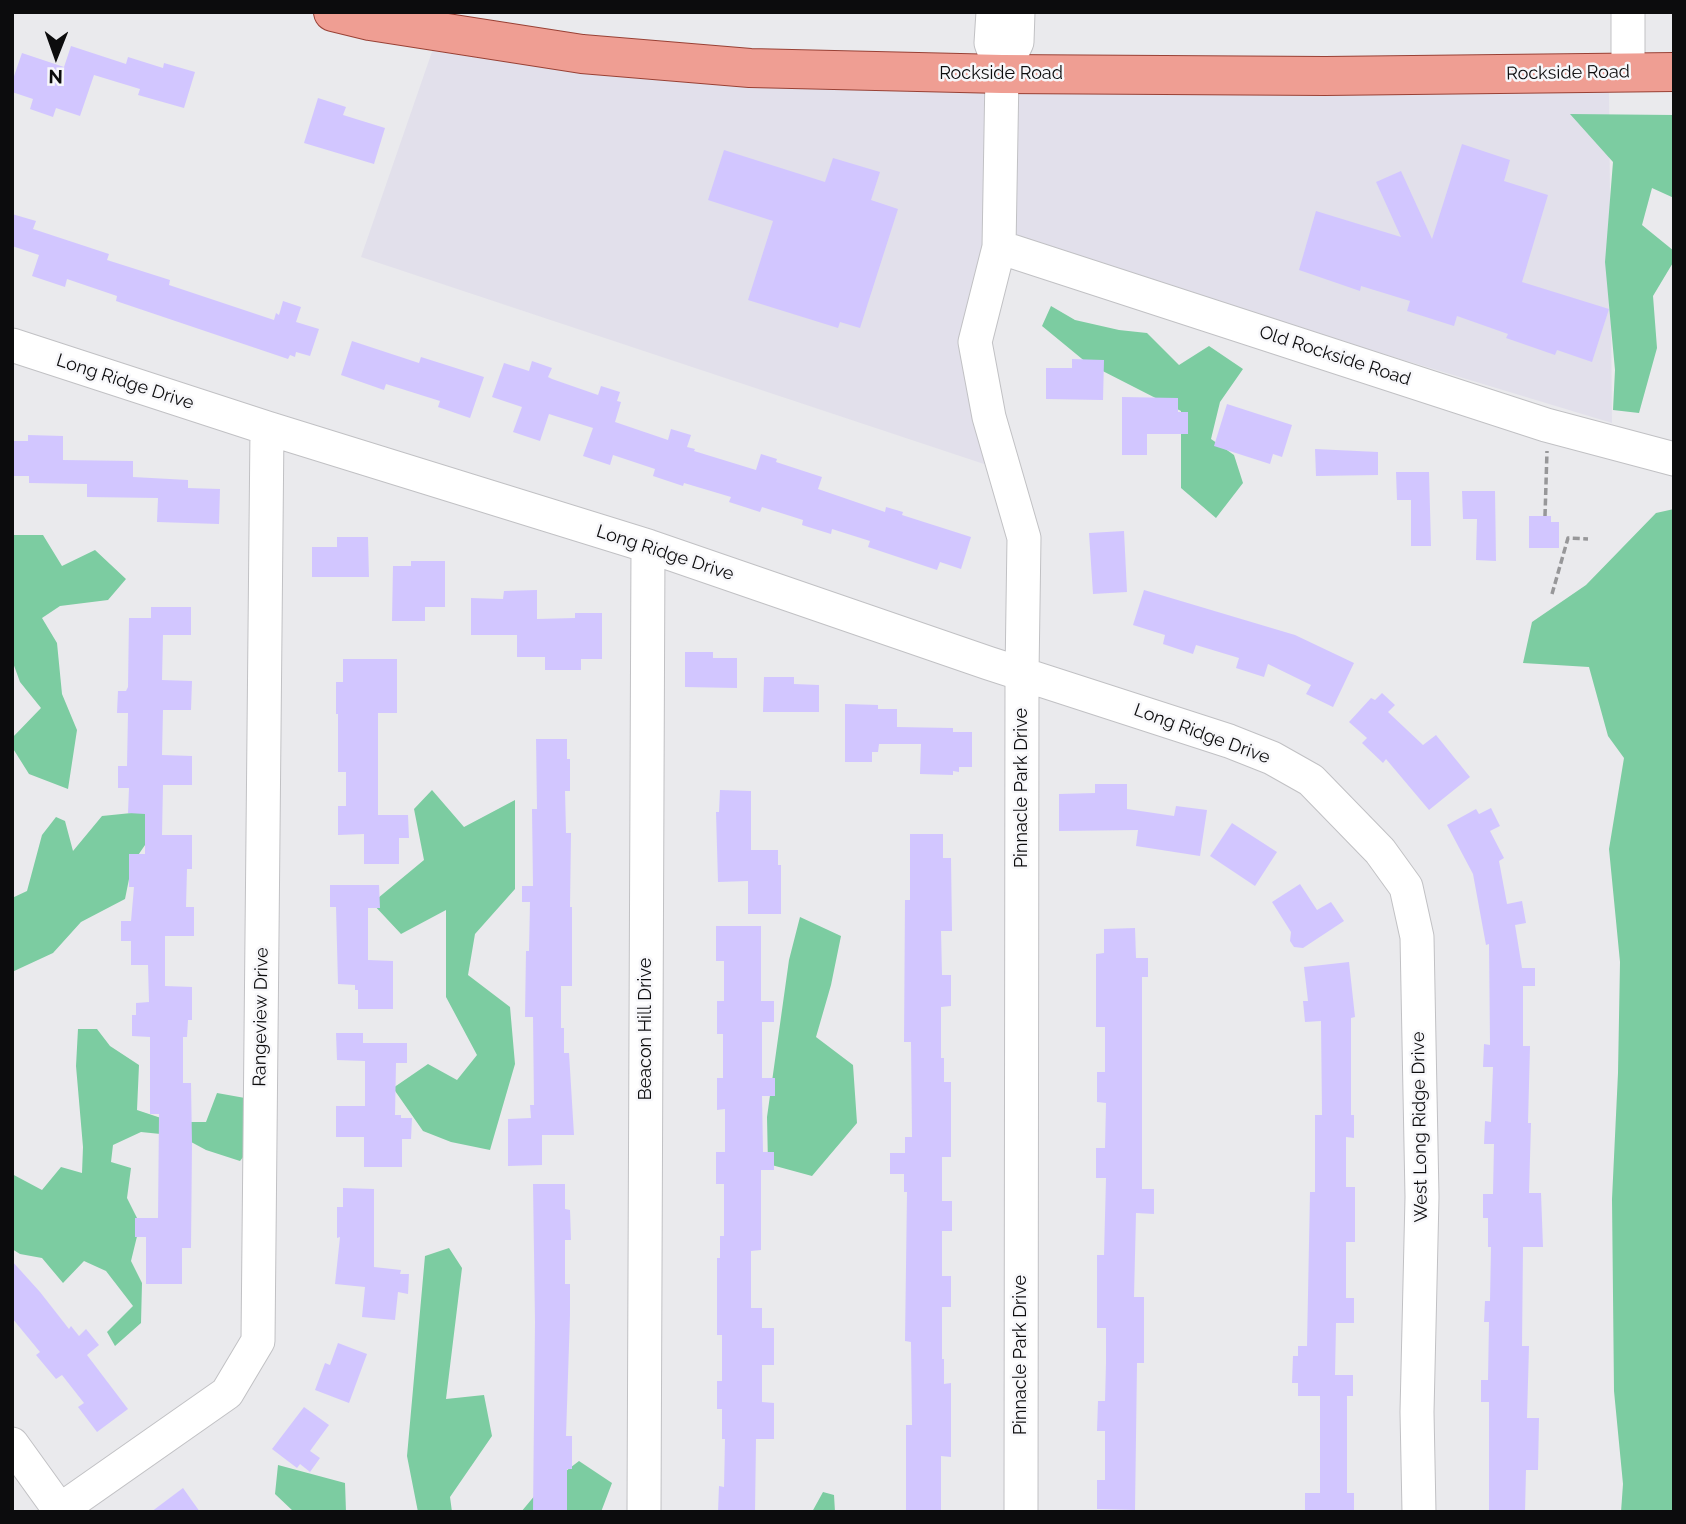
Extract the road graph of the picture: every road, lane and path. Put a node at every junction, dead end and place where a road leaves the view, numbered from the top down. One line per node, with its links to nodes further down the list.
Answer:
1 (333, 12): 7 (main road, Rockside Road)
2 (993, 12): 7 (street)
3 (1018, 12): 7 (street)
4 (1628, 12): 5 (street)
5 (1628, 72): 6 (main road, Rockside Road); 7 (main road, Rockside Road)
6 (1674, 72)
7 (1002, 74): 8 (street, Pinnacle Park Drive)
8 (999, 247): 12 (street, Old Rockside Road); 17 (street, Pinnacle Park Drive)
9 (12, 345): 10 (street, Long Ridge Drive)
10 (267, 428): 15 (street, Long Ridge Drive); 20 (street, Rangeview Drive)
11 (1547, 442): 13 (path)
12 (1674, 459)
13 (1545, 516)
14 (1588, 539): 16 (path)
15 (648, 547): 17 (street, Long Ridge Drive); 21 (street, Beacon Hill Drive)
16 (1552, 594)
17 (1022, 673): 18 (street, Long Ridge Drive); 22 (street, Pinnacle Park Drive)
18 (1311, 780): 23 (street, West Long Ridge Drive)
19 (12, 1444): 20 (street)
20 (61, 1511)
21 (644, 1512)
22 (1021, 1512)
23 (1419, 1512)

